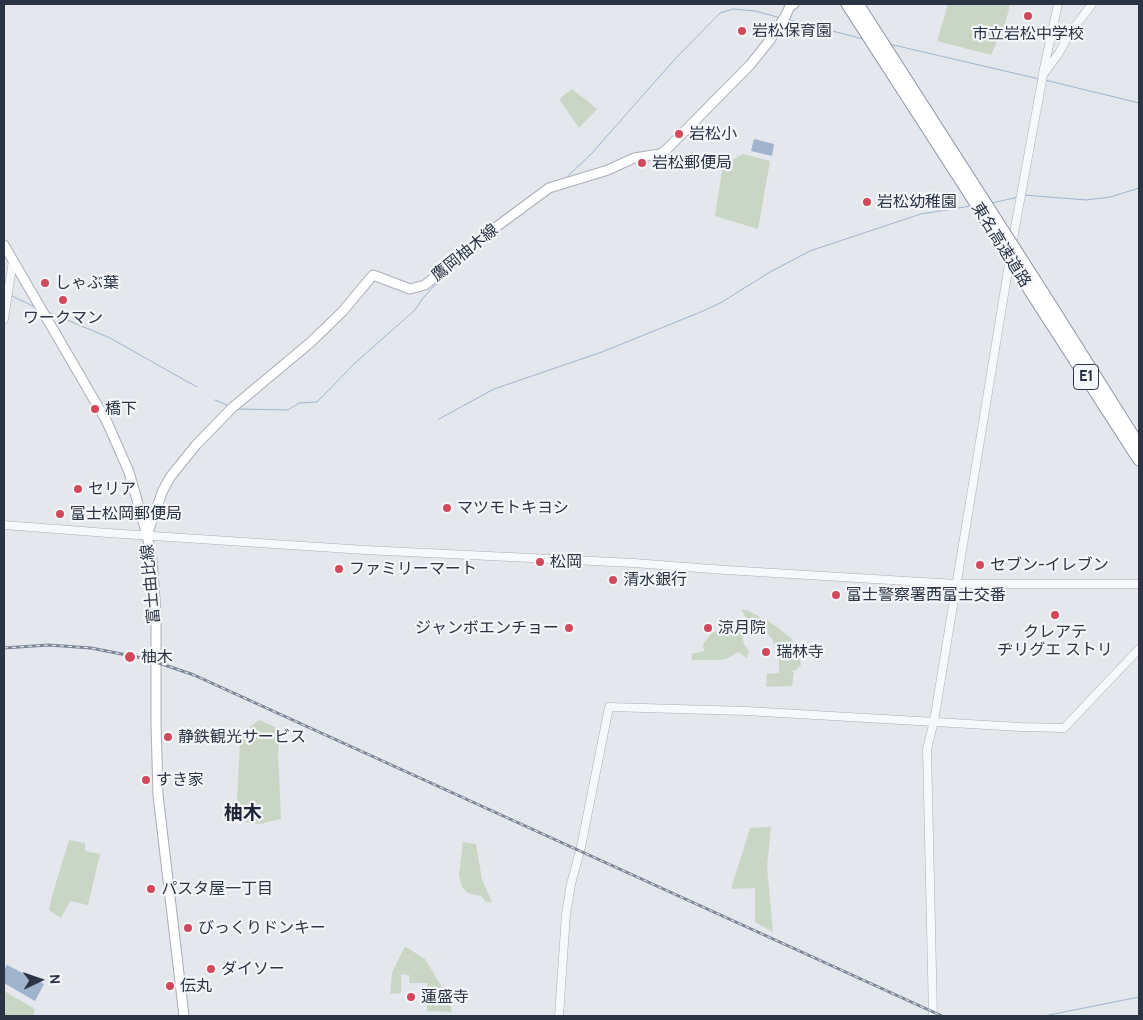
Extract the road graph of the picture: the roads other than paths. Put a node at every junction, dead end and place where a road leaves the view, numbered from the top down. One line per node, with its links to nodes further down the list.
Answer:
1 (794, 4): 15 (main road, 鷹岡柚木線)
2 (847, 4): 7 (highway, 東名高速道路)
3 (858, 4): 7 (highway, 東名高速道路)
4 (1058, 4): 6 (street)
5 (1092, 4): 6 (street)
6 (1043, 75): 16 (street)
7 (901, 81): 10 (highway, 東名高速道路 / E1, bridge)
8 (4, 245): 9 (main road, 富士由比線)
9 (12, 260): 11 (street); 15 (main road, 富士由比線)
10 (1037, 293): 12 (highway, 東名高速道路 / E1); 13 (highway, 東名高速道路 / E1)
11 (4, 319)
12 (1139, 445)
13 (1139, 460)
14 (4, 524): 15 (street)
15 (147, 536): 16 (street); 20 (main road, 富士由比線)
16 (956, 584): 17 (street); 19 (street)
17 (1139, 584)
18 (1139, 649): 19 (street)
19 (934, 720): 21 (street); 22 (street)
20 (184, 1016)
21 (559, 1016)
22 (933, 1016)

